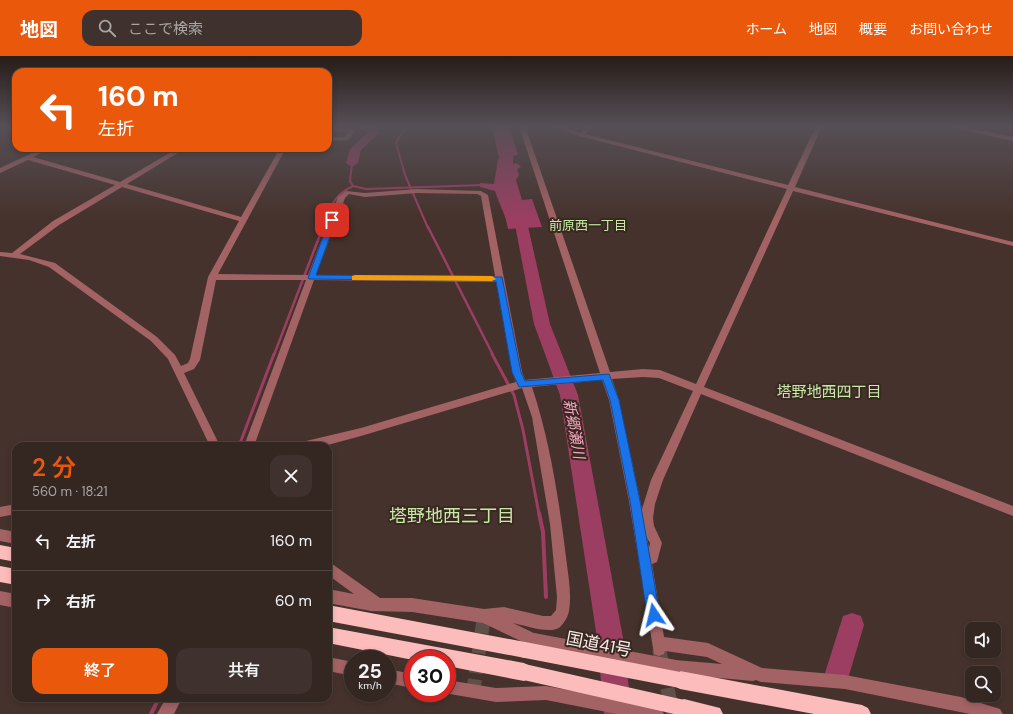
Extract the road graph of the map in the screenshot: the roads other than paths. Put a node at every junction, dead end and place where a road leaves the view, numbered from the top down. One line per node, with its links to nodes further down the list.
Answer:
1 (168, 157): 8 (street)
2 (278, 157): 10 (street)
3 (532, 157): 18 (street)
4 (665, 157): 9 (street)
5 (805, 157): 9 (street)
6 (28, 158): 7 (street); 8 (street)
7 (0, 171)
8 (120, 185): 10 (street); 13 (street)
9 (790, 189): 11 (street); 20 (street)
10 (243, 220): 14 (street)
11 (1013, 244)
12 (0, 254): 13 (street)
13 (13, 256): 17 (street)
14 (212, 277): 15 (street); 17 (street)
15 (311, 278): 16 (street); 16 (street); 22 (street)
16 (500, 279): 19 (street)
17 (179, 370): 21 (street)
18 (606, 376): 19 (street); 20 (street); 31 (street)
19 (522, 385): 23 (street); 40 (street)
20 (697, 389): 25 (street); 31 (street)
21 (213, 442)
22 (250, 442)
23 (322, 442)
24 (12, 510): 26 (street)
25 (1013, 511)
26 (0, 512)
27 (0, 535): 28 (street)
28 (12, 537)
29 (0, 552): 30 (highway)
30 (12, 554)
31 (644, 559): 46 (street)
32 (332, 570): 38 (street)
33 (0, 574): 34 (highway)
34 (12, 576)
35 (332, 597): 38 (street)
36 (0, 598): 37 (street)
37 (12, 600)
38 (378, 604): 40 (street)
39 (332, 614): 42 (highway, 国道41号)
40 (484, 616): 42 (street)
41 (332, 636): 51 (highway, bridge)
42 (529, 645): 45 (highway, 国道41号, bridge)
43 (332, 665): 44 (street)
44 (344, 667)
45 (678, 674): 46 (street); 52 (highway, 国道41号)
46 (761, 675): 53 (street)
47 (456, 688): 50 (street)
48 (172, 702): 49 (street)
49 (165, 714)
50 (656, 714)
51 (714, 714)
52 (862, 714)
53 (995, 714)

